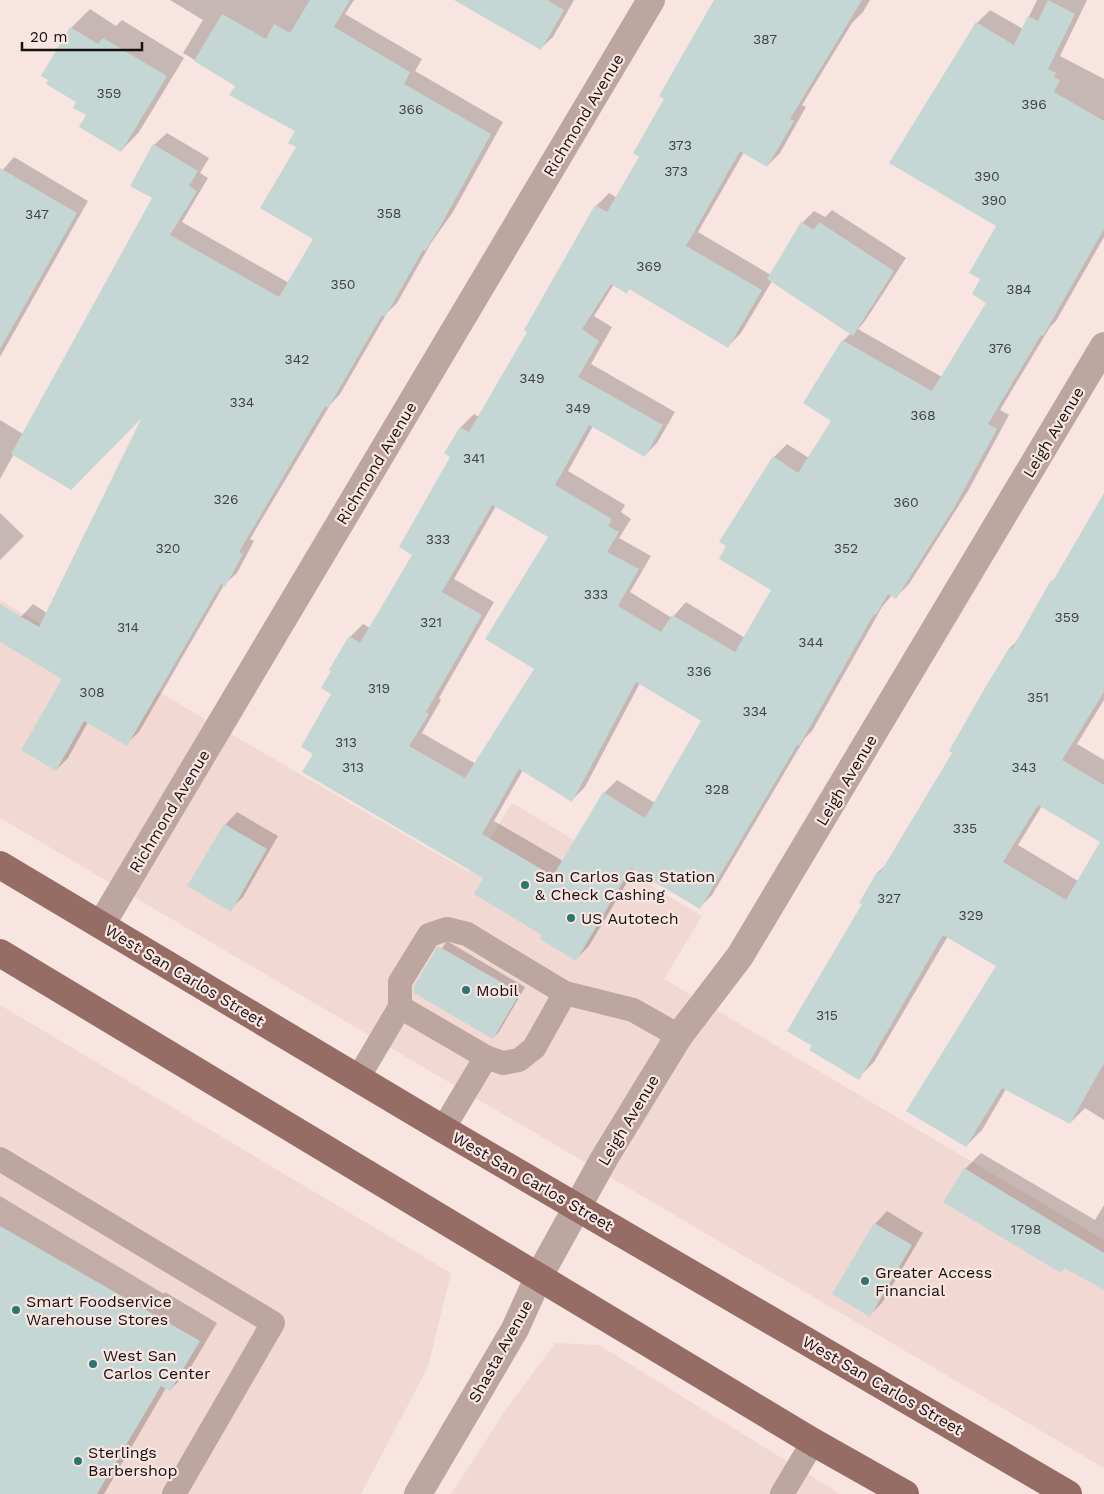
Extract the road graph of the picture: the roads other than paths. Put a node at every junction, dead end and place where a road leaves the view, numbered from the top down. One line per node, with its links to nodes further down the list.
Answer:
1 (652, 0): 4 (street, Richmond Avenue)
2 (1104, 346): 8 (street, Leigh Avenue)
3 (0, 865): 4 (main road, West San Carlos Street)
4 (101, 926): 10 (main road, West San Carlos Street)
5 (0, 954): 14 (main road)
6 (566, 993): 7 (lane); 8 (lane); 9 (lane)
7 (400, 1007): 9 (lane); 10 (lane)
8 (680, 1036): 13 (street, Leigh Avenue)
9 (486, 1056): 11 (lane)
10 (358, 1078): 11 (main road, West San Carlos Street)
11 (443, 1128): 13 (main road, West San Carlos Street)
12 (0, 1159): 16 (lane)
13 (577, 1206): 14 (street, Shasta Avenue); 20 (main road, West San Carlos Street)
14 (539, 1276): 15 (main road); 17 (street, Shasta Avenue)
15 (813, 1442): 18 (lane); 19 (main road)
16 (174, 1494)
17 (418, 1494)
18 (782, 1494)
19 (905, 1494)
20 (1068, 1494)

